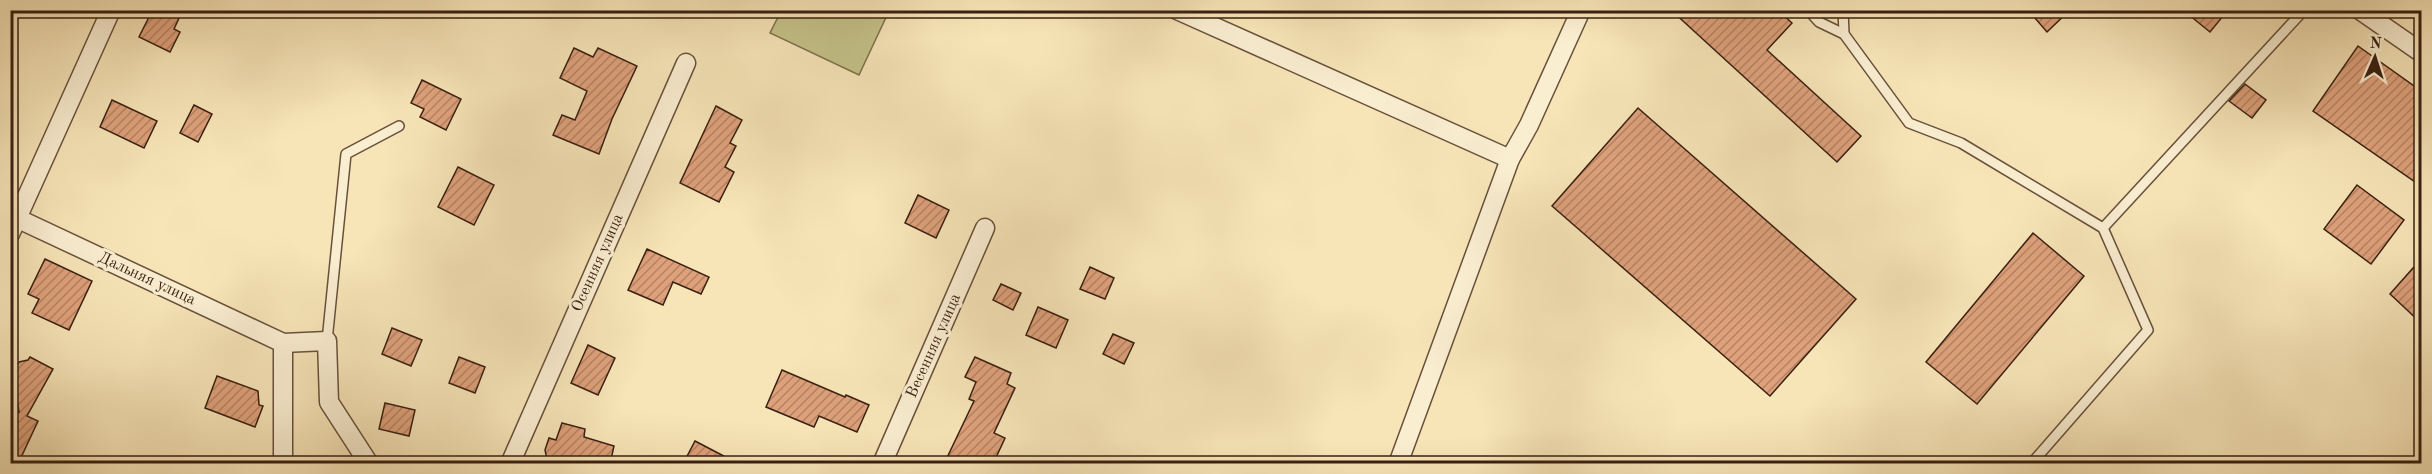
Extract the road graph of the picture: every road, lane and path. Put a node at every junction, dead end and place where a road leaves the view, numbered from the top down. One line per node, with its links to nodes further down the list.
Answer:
1 (111, 10): 13 (street)
2 (1177, 10): 12 (street)
3 (1581, 10): 12 (street)
4 (1808, 10): 8 (lane)
5 (1843, 10): 8 (lane)
6 (2304, 10): 15 (lane)
7 (2360, 10): 9 (street)
8 (1844, 34): 15 (lane)
9 (2421, 53)
10 (686, 63): 20 (street, Осенняя улица)
11 (399, 126): 16 (lane)
12 (1510, 159): 22 (street)
13 (13, 222): 17 (street, Дальняя улица)
14 (986, 228): 21 (street, Весенняя улица)
15 (2103, 228): 23 (lane)
16 (327, 341): 17 (street); 19 (street)
17 (283, 343): 18 (street)
18 (283, 464)
19 (369, 464)
20 (510, 464)
21 (882, 464)
22 (1398, 464)
23 (2031, 464)

